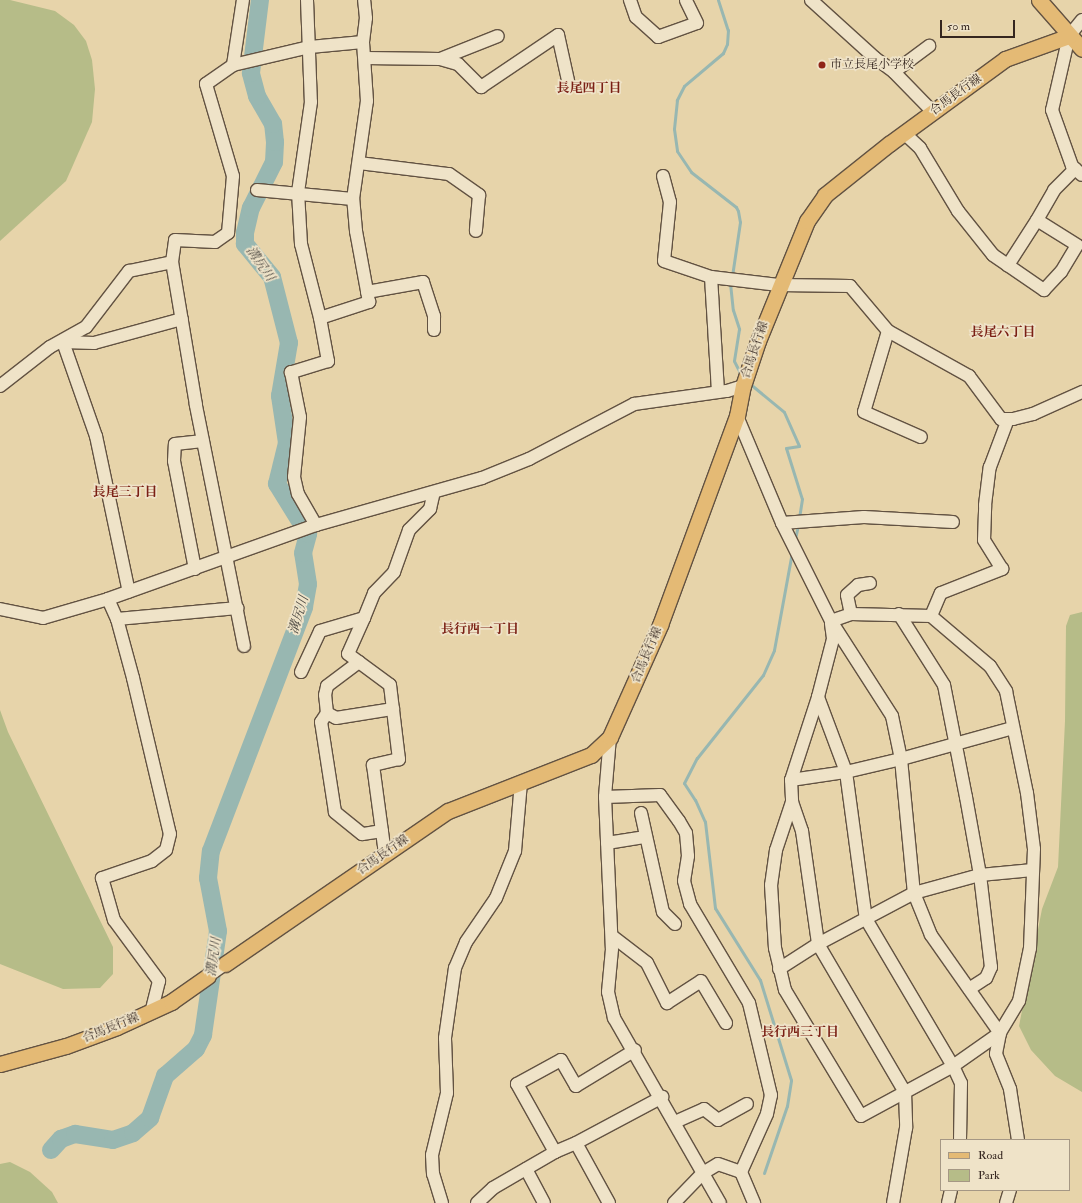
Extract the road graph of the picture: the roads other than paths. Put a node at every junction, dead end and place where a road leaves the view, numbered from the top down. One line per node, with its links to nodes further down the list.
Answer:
1 (243, 0): 17 (street)
2 (307, 0): 13 (street)
3 (364, 0): 11 (street)
4 (630, 0): 5 (street)
5 (686, 0)
6 (811, 0): 18 (street)
7 (1039, 0): 10 (main road)
8 (1082, 20): 10 (street)
9 (498, 36): 16 (street)
10 (1069, 36): 14 (main road); 20 (main road, 合馬長行線); 23 (street)
11 (363, 42): 13 (street); 15 (street)
12 (929, 46): 18 (street)
13 (310, 47): 17 (street); 26 (street)
14 (1082, 49)
15 (365, 58): 16 (street); 22 (street)
16 (440, 59): 19 (street)
17 (233, 65): 30 (street)
18 (894, 72): 20 (street)
19 (569, 85)
20 (933, 112): 21 (main road, 合馬長行線)
21 (904, 133): 31 (street); 33 (main road, 合馬長行線)
22 (359, 163): 27 (street); 29 (street)
23 (1079, 172): 28 (street)
24 (663, 176): 32 (street)
25 (257, 190): 26 (street)
26 (298, 192): 27 (street); 35 (street)
27 (353, 199): 34 (street)
28 (1037, 220): 31 (street); 31 (street)
29 (476, 231)
30 (172, 262): 36 (street); 39 (street)
31 (1008, 265)
32 (711, 277): 33 (street); 42 (street)
33 (779, 285): 38 (street); 41 (main road, 合馬長行線)
34 (367, 292): 35 (street); 37 (street)
35 (320, 318): 51 (street)
36 (182, 319): 39 (street); 47 (street)
37 (434, 330)
38 (888, 331): 45 (street); 46 (street)
39 (63, 342): 40 (street); 55 (street)
40 (0, 386)
41 (743, 386): 42 (street); 44 (main road, 合馬長行線)
42 (718, 392): 48 (street)
43 (1082, 392): 45 (street)
44 (737, 416): 50 (street); 72 (main road, 合馬長行線)
45 (1008, 419): 61 (street)
46 (921, 437)
47 (203, 442): 52 (street); 53 (street)
48 (434, 492): 51 (street); 62 (street)
49 (953, 522): 50 (street)
50 (782, 524): 64 (street)
51 (316, 525): 52 (street)
52 (226, 558): 53 (street); 57 (street)
53 (195, 569): 55 (street)
54 (870, 583): 59 (street)
55 (129, 592): 56 (street)
56 (108, 599): 58 (street); 63 (street)
57 (238, 608): 63 (street); 65 (street)
58 (0, 609)
59 (850, 614): 60 (street); 64 (street)
60 (899, 614): 61 (street); 73 (street)
61 (931, 616): 71 (street)
62 (364, 618): 66 (street); 67 (street)
63 (117, 619): 96 (street)
64 (831, 621): 68 (street); 74 (street)
65 (244, 646)
66 (359, 662): 69 (street); 70 (street)
67 (301, 672)
68 (818, 697): 75 (street); 76 (street)
69 (393, 709): 70 (street); 81 (street)
70 (327, 713): 81 (street)
71 (1013, 728): 73 (street); 85 (street)
72 (610, 736): 77 (main road, 合馬長行線); 78 (street)
73 (956, 744): 74 (street); 86 (street)
74 (901, 759): 75 (street); 87 (street)
75 (846, 772): 76 (street); 88 (street)
76 (791, 780): 79 (street)
77 (521, 783): 84 (main road, 合馬長行線); 115 (street)
78 (605, 797): 83 (street); 111 (street)
79 (792, 802): 91 (street); 93 (street)
80 (641, 812): 82 (street)
81 (382, 830): 84 (street)
82 (646, 837): 83 (street); 89 (street)
83 (607, 843): 90 (street)
84 (385, 854): 92 (main road, 合馬長行線)
85 (1033, 870): 86 (street); 98 (street)
86 (980, 875): 87 (street); 95 (street)
87 (914, 893): 88 (street); 95 (street)
88 (866, 919): 91 (street); 101 (street)
89 (675, 924)
90 (612, 936): 97 (street); 99 (street)
91 (818, 944): 93 (street); 102 (street)
92 (225, 964): 94 (street, 合馬長行線)
93 (780, 969): 102 (street)
94 (208, 976): 96 (main road, 合馬長行線)
95 (969, 989): 98 (street)
96 (151, 1012): 100 (main road, 合馬長行線)
97 (726, 1023)
98 (1000, 1033): 101 (street); 107 (street)
99 (635, 1050): 103 (street); 109 (street)
100 (0, 1064)
101 (953, 1066): 102 (street); 106 (street)
102 (905, 1092): 122 (street)
103 (662, 1097): 105 (street); 108 (street)
104 (747, 1104): 105 (street)
105 (675, 1122): 112 (street)
106 (960, 1139)
107 (1018, 1139)
108 (576, 1143): 109 (street); 118 (street)
109 (555, 1152): 110 (street)
110 (526, 1169): 116 (street); 117 (street)
111 (741, 1172): 112 (street); 121 (street)
112 (703, 1173): 119 (street); 120 (street)
113 (951, 1191): 123 (street)
114 (1010, 1191): 124 (street)
115 (442, 1203)
116 (477, 1203)
117 (544, 1203)
118 (609, 1203)
119 (674, 1203)
120 (720, 1203)
121 (754, 1203)
122 (893, 1203)
123 (948, 1203)
124 (1006, 1203)

